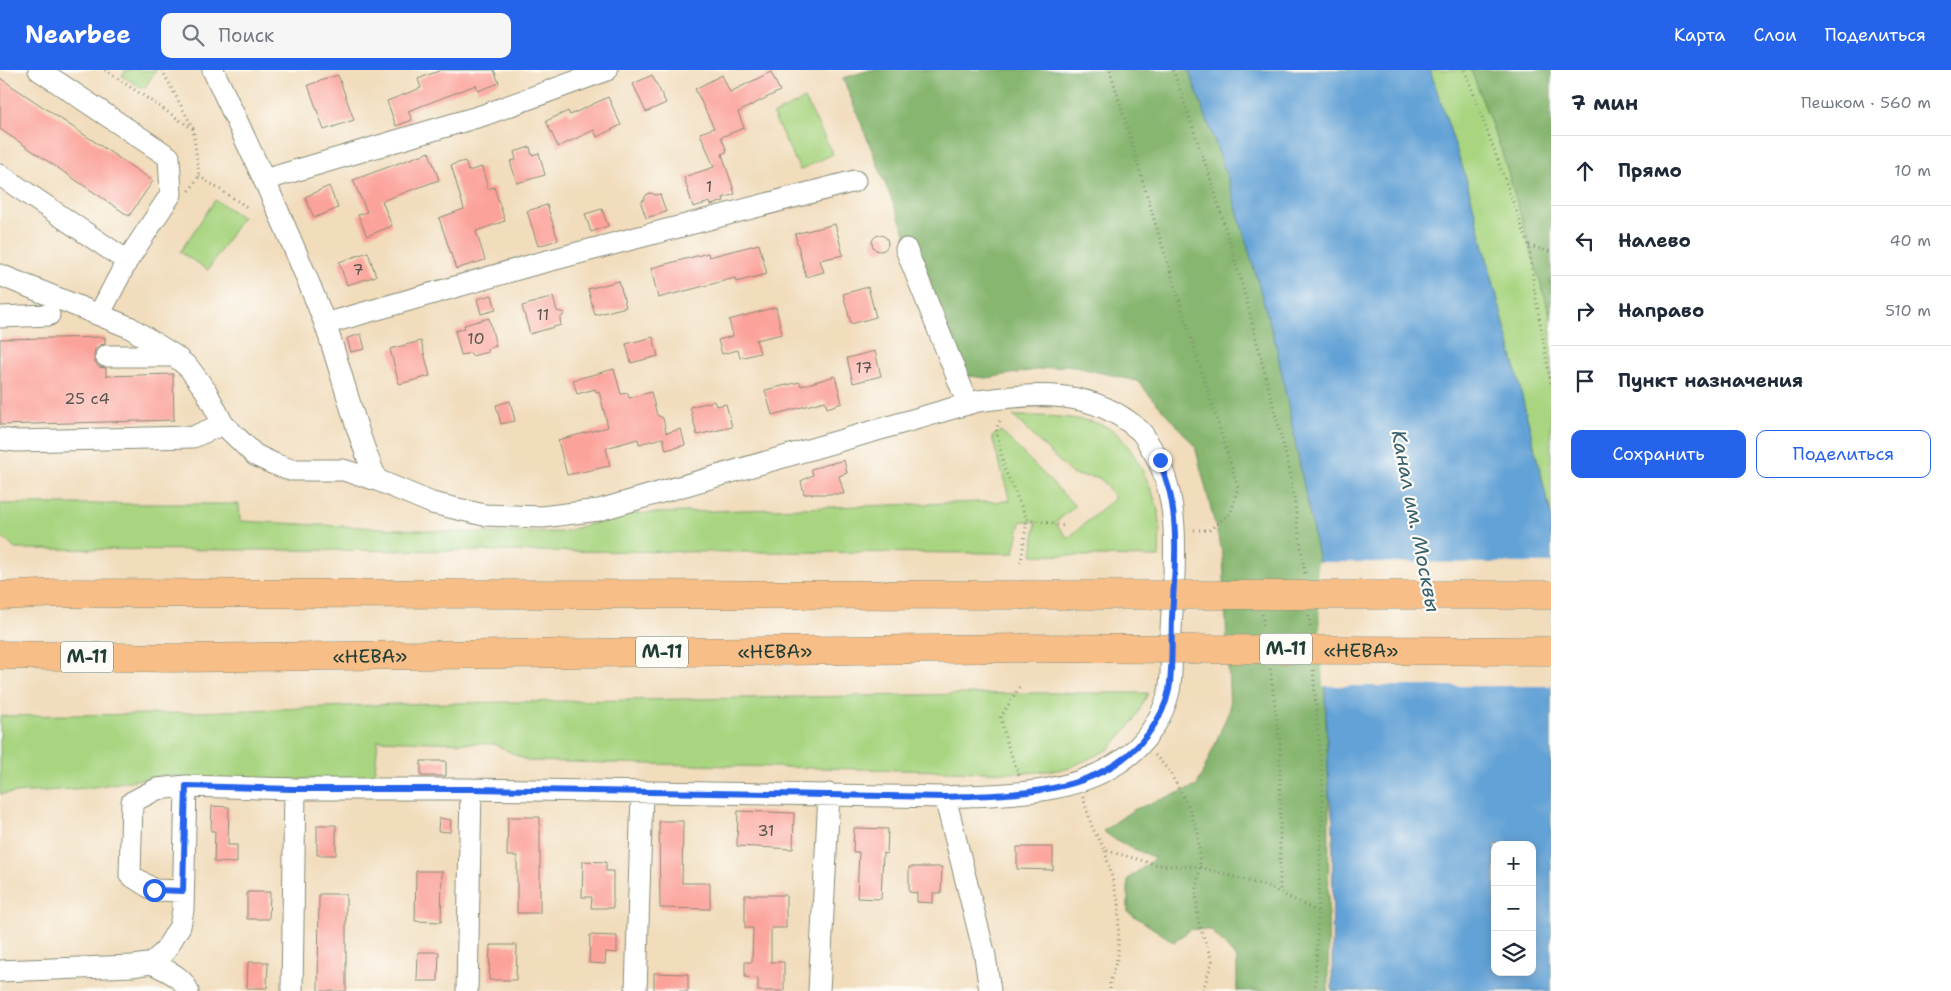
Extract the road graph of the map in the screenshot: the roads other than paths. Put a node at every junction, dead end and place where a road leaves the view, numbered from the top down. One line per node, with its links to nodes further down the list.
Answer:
1 (39, 70): 8 (street)
2 (213, 70): 5 (street)
3 (607, 70): 5 (street)
4 (0, 176): 8 (street)
5 (264, 180): 13 (street)
6 (855, 181): 13 (street)
7 (906, 249): 16 (street)
8 (127, 261): 11 (street)
9 (2, 282): 11 (street)
10 (49, 315): 12 (street)
11 (99, 315): 15 (street)
12 (0, 317)
13 (324, 324): 19 (street)
14 (106, 356): 15 (street)
15 (175, 356): 17 (street)
16 (968, 404): 19 (street); 33 (street)
17 (222, 424): 18 (street); 19 (street)
18 (0, 439)
19 (377, 480)
20 (0, 590): 21 (street)
21 (58, 593): 22 (highway); 23 (highway, bridge)
22 (0, 596)
23 (1551, 596)
24 (1551, 651): 26 (highway, «НЕВА» / М-11, bridge)
25 (0, 655): 26 (highway, «НЕВА» / М-11)
26 (173, 658): 27 (highway)
27 (0, 670)
28 (186, 786): 29 (street); 34 (street); 34 (street)
29 (294, 789): 30 (street); 38 (street)
30 (471, 789): 31 (street); 39 (street)
31 (642, 792): 32 (street); 40 (street)
32 (829, 794): 33 (street); 41 (street)
33 (945, 797): 42 (street)
34 (183, 891): 35 (street)
35 (152, 963): 36 (street); 37 (street)
36 (0, 971)
37 (188, 991)
38 (292, 991)
39 (468, 991)
40 (636, 991)
41 (818, 991)
42 (990, 991)

